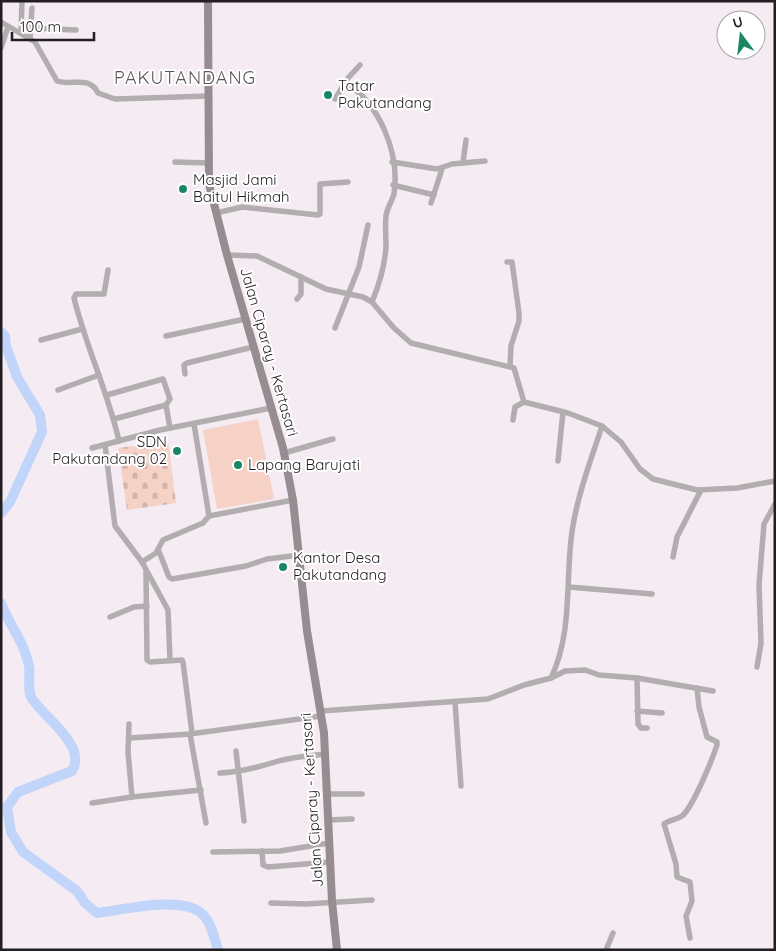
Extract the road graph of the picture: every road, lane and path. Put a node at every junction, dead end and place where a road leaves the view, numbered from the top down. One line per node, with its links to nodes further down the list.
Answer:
1 (22, 1): 8 (street)
2 (208, 1): 13 (main road, Jalan Ciparay - Kertasari)
3 (32, 8): 6 (street)
4 (1, 22): 5 (street)
5 (8, 27): 8 (street); 10 (street)
6 (31, 28): 7 (street); 9 (street)
7 (76, 30)
8 (20, 33): 9 (street)
9 (30, 38): 13 (street)
10 (1, 48)
11 (360, 66): 12 (street)
12 (345, 83): 14 (street); 18 (street)
13 (209, 96): 19 (main road, Jalan Ciparay - Kertasari)
14 (335, 98)
15 (466, 140): 20 (street)
16 (485, 161): 20 (street)
17 (175, 162): 19 (street)
18 (392, 162): 21 (street); 23 (street)
19 (209, 163): 26 (main road, Jalan Ciparay - Kertasari)
20 (464, 163): 21 (street)
21 (442, 169): 24 (street)
22 (348, 182): 26 (street)
23 (393, 185): 24 (street); 34 (street)
24 (434, 195): 25 (street)
25 (431, 203)
26 (216, 213): 28 (main road, Jalan Ciparay - Kertasari)
27 (368, 225): 32 (street)
28 (227, 255): 31 (street); 35 (main road, Jalan Ciparay - Kertasari)
29 (507, 262): 41 (street)
30 (108, 270): 37 (street)
31 (301, 277): 32 (street); 33 (street)
32 (349, 294): 34 (street); 36 (street)
33 (297, 299)
34 (372, 302): 41 (street)
35 (245, 319): 38 (street); 40 (main road, Jalan Ciparay - Kertasari)
36 (335, 328)
37 (82, 329): 39 (street); 43 (street)
38 (166, 336)
39 (41, 340)
40 (253, 347): 42 (street); 48 (main road, Jalan Ciparay - Kertasari)
41 (510, 366): 46 (street)
42 (185, 374)
43 (98, 375): 44 (street); 45 (street)
44 (58, 390)
45 (107, 395): 47 (street); 50 (street)
46 (524, 402): 49 (street); 51 (street)
47 (166, 406): 50 (street); 54 (street)
48 (271, 408): 52 (street); 59 (main road, Jalan Ciparay - Kertasari)
49 (563, 412): 53 (street); 60 (street)
50 (114, 418): 56 (street)
51 (513, 420)
52 (194, 424): 54 (street); 65 (street)
53 (602, 426): 62 (street); 71 (street)
54 (170, 428): 56 (street)
55 (333, 439): 59 (street)
56 (119, 441): 57 (street)
57 (105, 445): 58 (street); 69 (street)
58 (92, 448)
59 (284, 453): 63 (main road, Jalan Ciparay - Kertasari)
60 (558, 461)
61 (775, 481): 62 (street)
62 (701, 490): 68 (street)
63 (293, 500): 65 (street); 67 (main road, Jalan Ciparay - Kertasari)
64 (775, 504): 76 (street)
65 (210, 516): 66 (street)
66 (158, 549): 67 (street); 69 (street)
67 (300, 555): 84 (main road, Jalan Ciparay - Kertasari)
68 (673, 557)
69 (142, 562): 70 (street)
70 (146, 570): 73 (street); 75 (street)
71 (569, 587): 72 (street); 77 (street)
72 (652, 594)
73 (147, 606): 74 (street); 75 (street)
74 (110, 617)
75 (170, 660): 87 (street)
76 (757, 667)
77 (550, 678): 78 (street); 81 (street)
78 (637, 678): 79 (street); 82 (street)
79 (697, 688): 80 (street); 111 (street)
80 (713, 690)
81 (455, 702): 84 (street); 93 (street)
82 (637, 711): 83 (street); 86 (street)
83 (662, 712)
84 (321, 714): 87 (street); 90 (main road, Jalan Ciparay - Kertasari)
85 (129, 724): 88 (street)
86 (647, 728)
87 (191, 733): 88 (street); 94 (street)
88 (130, 738): 97 (street)
89 (236, 751): 91 (street)
90 (326, 754): 91 (street); 95 (main road, Jalan Ciparay - Kertasari)
91 (239, 772): 92 (street); 101 (street)
92 (220, 773)
93 (461, 786)
94 (201, 790): 97 (street); 102 (street)
95 (327, 794): 96 (street); 100 (main road, Jalan Ciparay - Kertasari)
96 (362, 794)
97 (132, 797): 98 (street)
98 (92, 803)
99 (352, 819): 100 (street)
100 (328, 820): 103 (main road, Jalan Ciparay - Kertasari)
101 (244, 821)
102 (206, 822)
103 (329, 843): 104 (street); 106 (main road, Jalan Ciparay - Kertasari)
104 (262, 851): 105 (street); 106 (street)
105 (213, 852)
106 (330, 862): 108 (main road, Jalan Ciparay - Kertasari)
107 (372, 900): 108 (street)
108 (332, 901): 109 (street); 112 (main road, Jalan Ciparay - Kertasari)
109 (271, 904)
110 (613, 933): 113 (street)
111 (690, 938)
112 (337, 950)
113 (606, 950)

